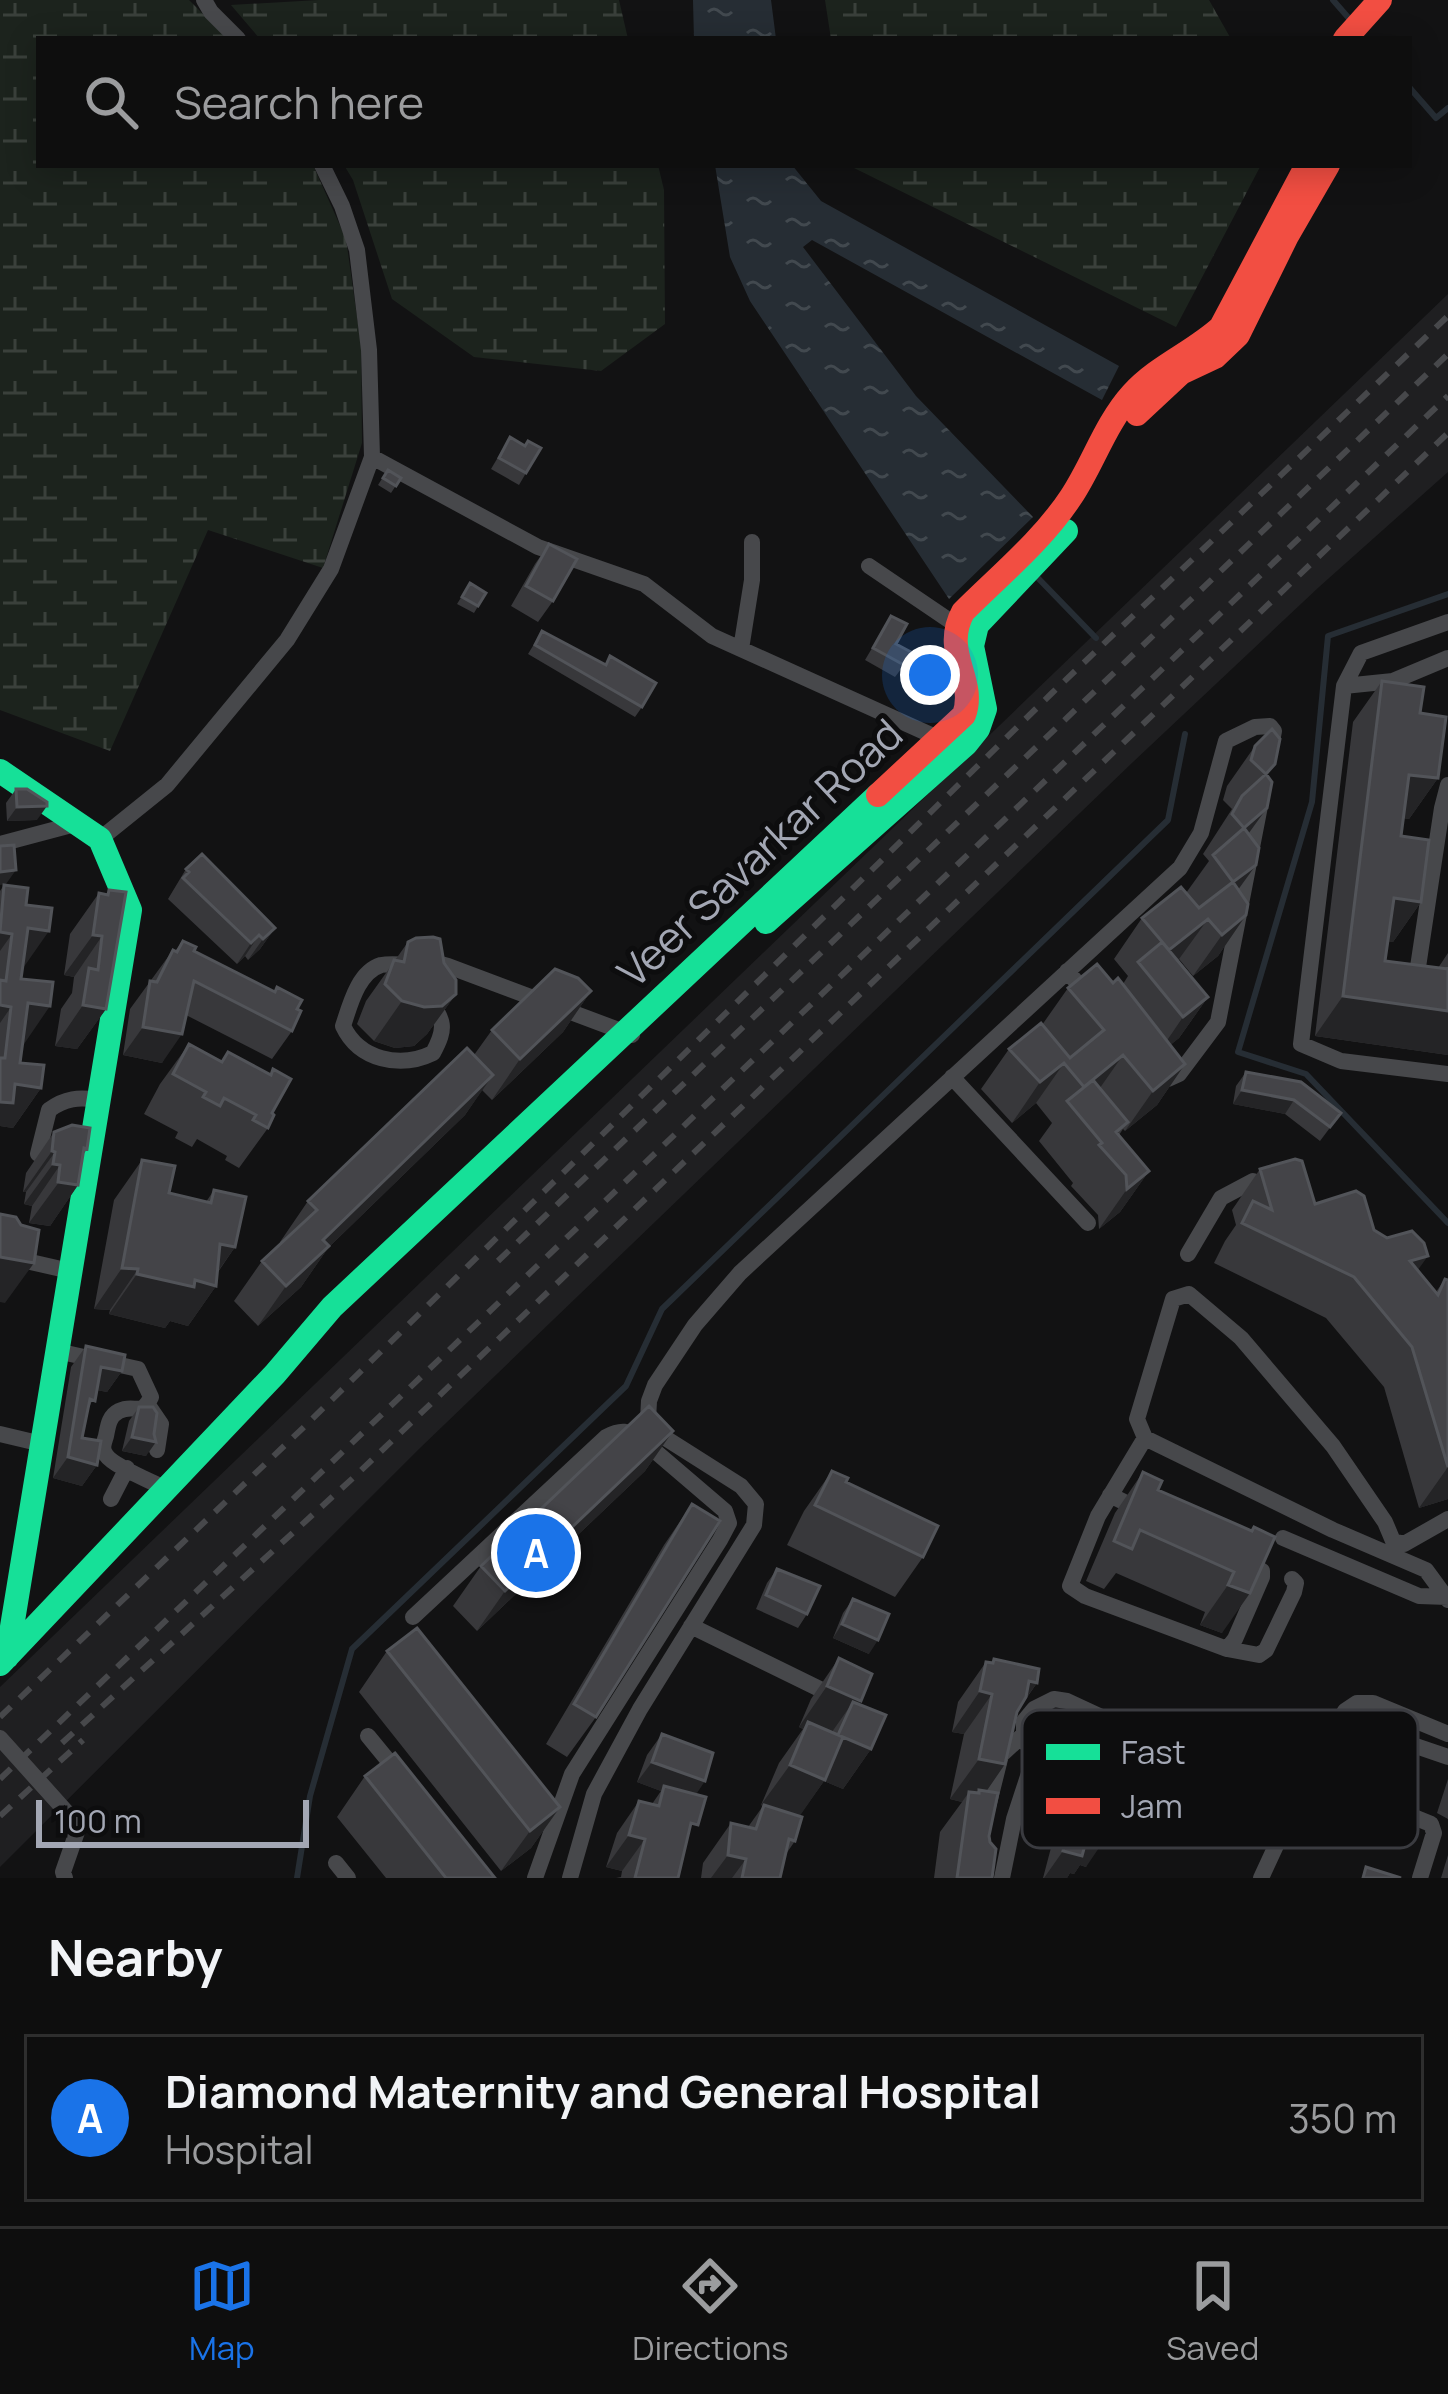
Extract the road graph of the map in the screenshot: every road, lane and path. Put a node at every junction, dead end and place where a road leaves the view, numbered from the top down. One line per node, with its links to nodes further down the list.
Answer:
1 (205, 0): 4 (street)
2 (1359, 0): 5 (street)
3 (1380, 0): 6 (street)
4 (235, 36)
5 (1328, 36)
6 (1348, 36)
7 (323, 168): 10 (street)
8 (1305, 168): 11 (street)
9 (1326, 168): 11 (street)
10 (372, 457): 16 (street); 23 (street)
11 (1053, 533): 14 (street)
12 (752, 542): 16 (street)
13 (869, 566): 14 (street)
14 (965, 620): 19 (street, Veer Savarkar Road); 29 (street, Veer Savarkar Road)
15 (1448, 622): 18 (street)
16 (741, 649): 19 (street)
17 (1448, 658): 18 (street)
18 (1344, 686): 31 (street)
19 (940, 739): 29 (street, Veer Savarkar Road)
20 (0, 771): 23 (street)
21 (1448, 785): 22 (street)
22 (1445, 809): 27 (street)
23 (90, 831): 24 (street); 33 (street)
24 (0, 844)
25 (424, 971): 25 (street); 29 (street)
26 (1067, 971): 28 (street); 30 (street); 32 (street)
27 (1448, 979)
28 (1096, 1006)
29 (631, 1034): 47 (street, Veer Savarkar Road)
30 (1141, 1060)
31 (1448, 1074)
32 (952, 1077): 36 (street); 57 (street)
33 (98, 1100): 34 (street); 39 (street)
34 (38, 1154)
35 (1275, 1189): 37 (street)
36 (1088, 1223)
37 (1188, 1254)
38 (0, 1255): 39 (street)
39 (70, 1271): 40 (street)
40 (57, 1351): 41 (street); 44 (street)
41 (148, 1406): 45 (street); 46 (street)
42 (0, 1434): 44 (street)
43 (1145, 1438): 48 (street); 51 (street); 55 (street)
44 (42, 1444): 59 (street)
45 (157, 1450)
46 (127, 1468): 47 (street); 49 (street)
47 (166, 1489): 59 (street, Veer Savarkar Road)
48 (1110, 1496): 50 (street); 58 (street)
49 (111, 1499)
50 (1148, 1514)
51 (1448, 1519)
52 (1283, 1538): 55 (street)
53 (1224, 1551): 58 (street)
54 (1292, 1579): 58 (street)
55 (1448, 1598)
56 (413, 1617): 79 (street)
57 (692, 1626): 60 (street); 80 (street)
58 (1227, 1649)
59 (3, 1661)
60 (856, 1707)
61 (1032, 1710): 62 (street)
62 (1086, 1710)
63 (1346, 1710): 64 (street)
64 (1389, 1710)
65 (1418, 1722): 66 (street)
66 (1448, 1734)
67 (368, 1736): 72 (street)
68 (1022, 1736): 73 (street)
69 (0, 1738): 78 (street, bridge)
70 (1418, 1747): 71 (street)
71 (1448, 1757)
72 (407, 1784)
73 (994, 1784): 74 (street); 76 (street)
74 (1022, 1792): 81 (street)
75 (1418, 1819): 83 (street)
76 (982, 1835)
77 (1275, 1848): 82 (street)
78 (64, 1878)
79 (535, 1878)
80 (570, 1878)
81 (1002, 1878)
82 (1261, 1878)
83 (1420, 1878)

